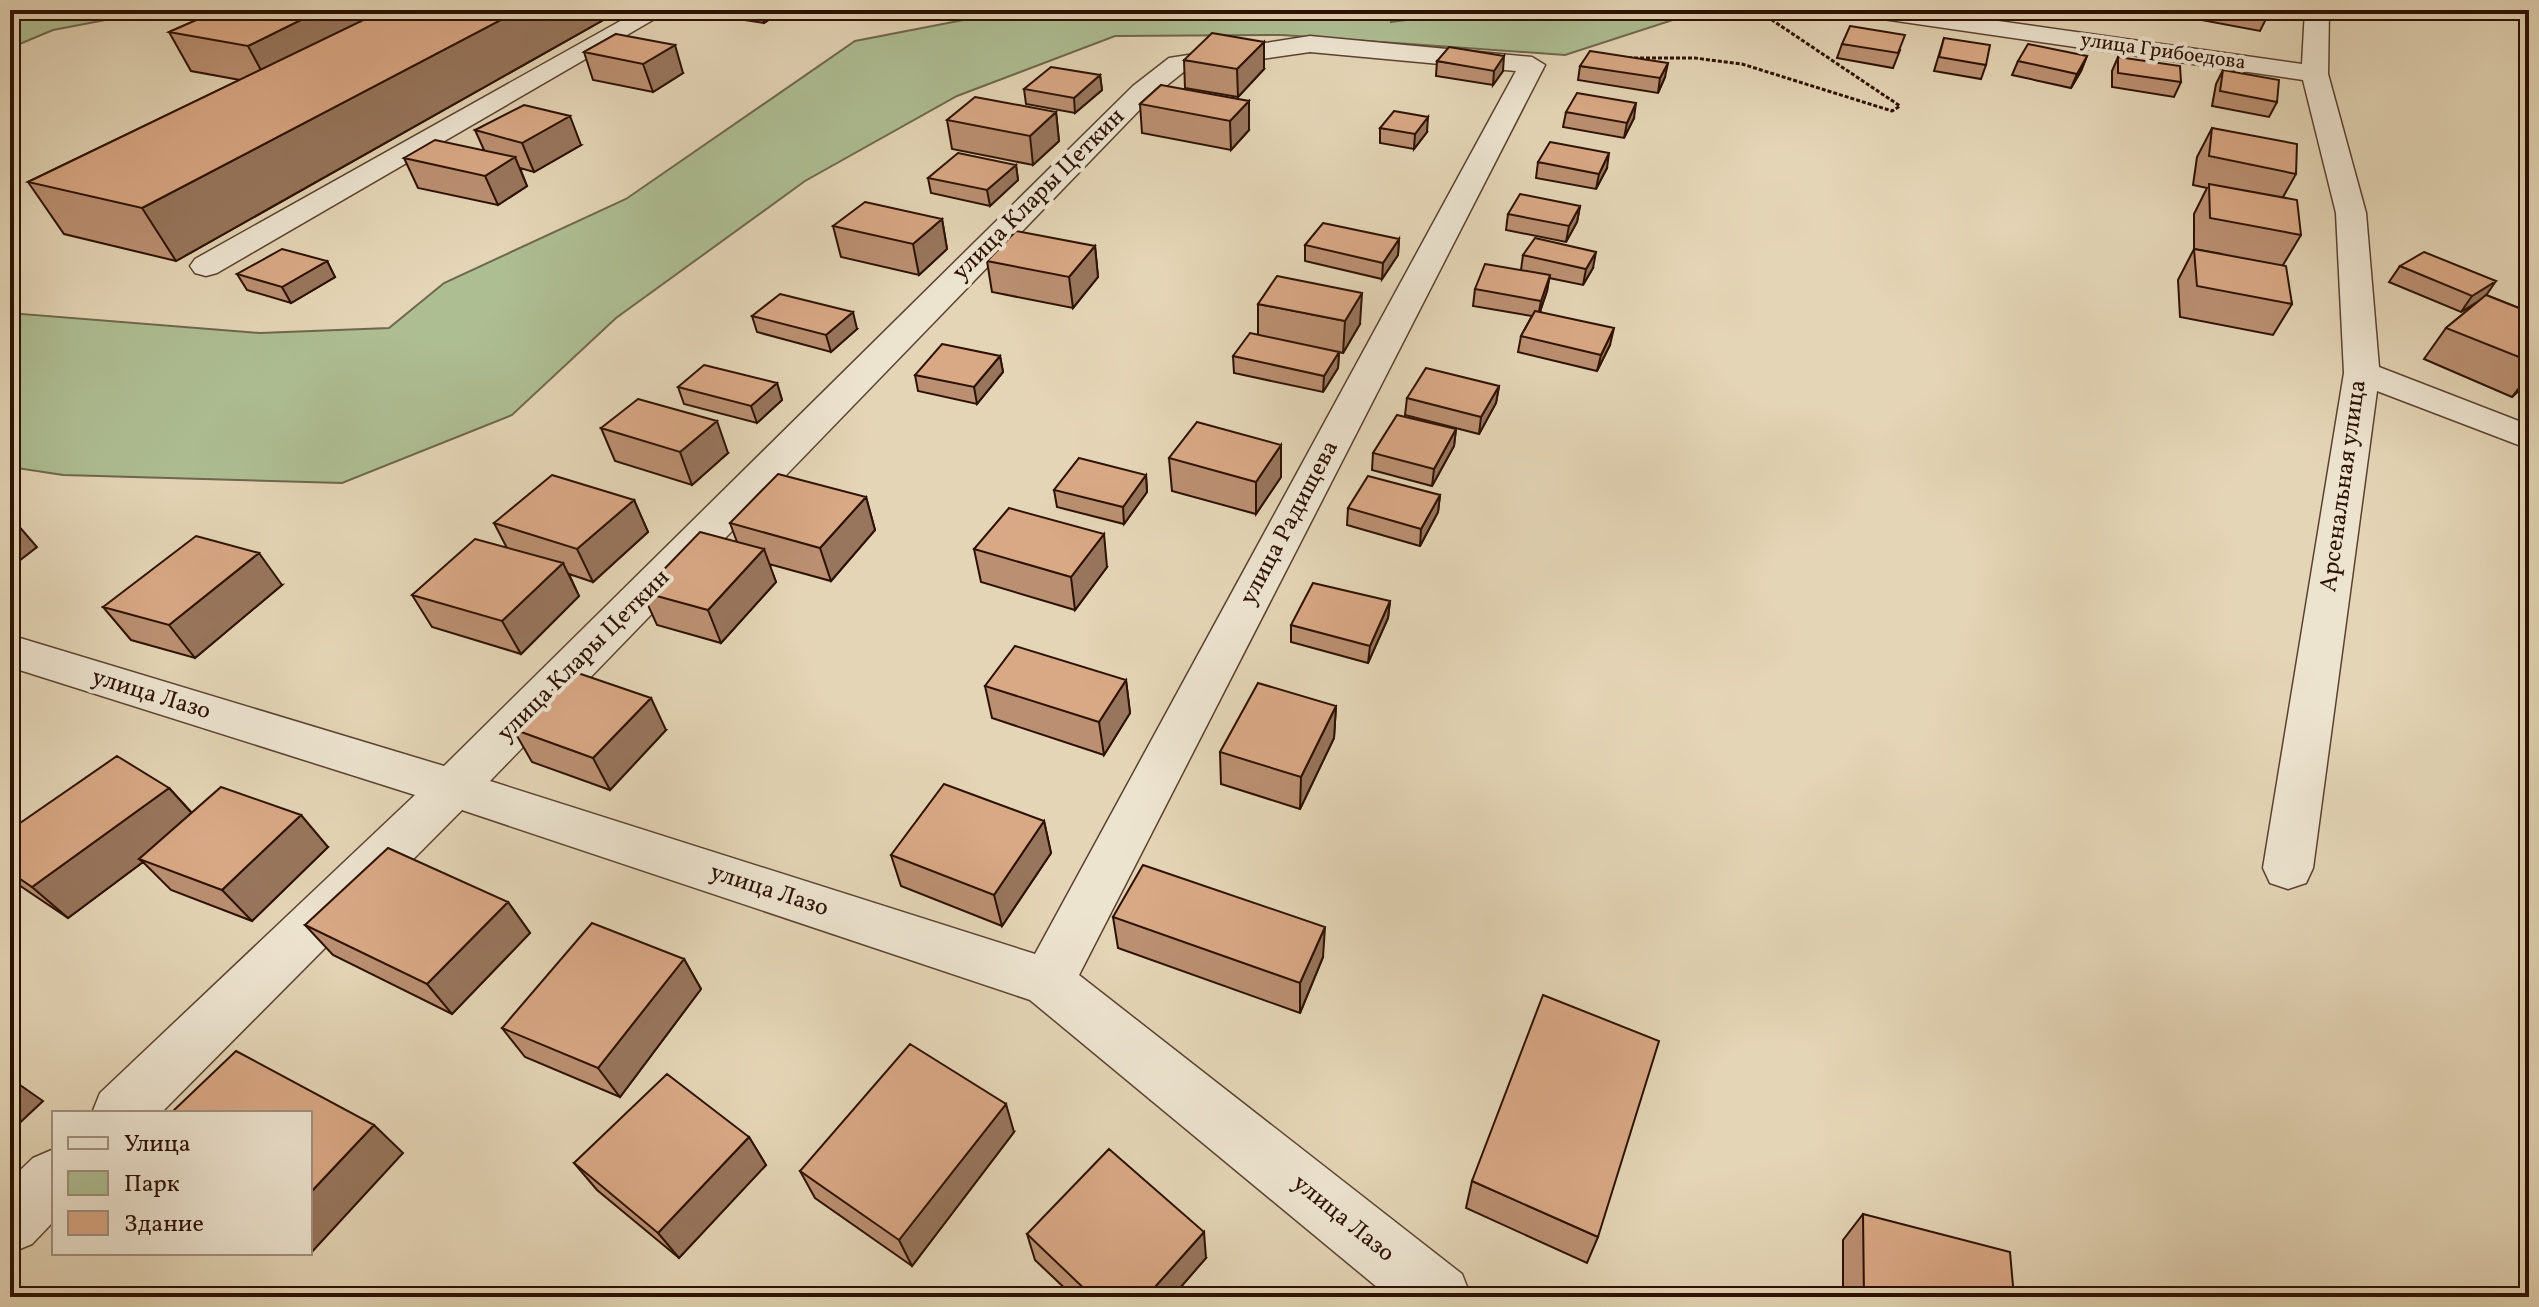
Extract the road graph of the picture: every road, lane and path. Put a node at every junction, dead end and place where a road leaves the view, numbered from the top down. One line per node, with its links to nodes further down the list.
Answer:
1 (658, 10): 8 (street)
2 (1822, 10): 5 (path)
3 (1869, 10): 7 (street, улица Грибоедова)
4 (2317, 10): 7 (street, Арсенальная улица)
5 (1616, 57)
6 (1532, 65): 12 (street, улица Клары Цеткин); 14 (street, улица Радищева)
7 (2315, 74): 9 (street, Арсенальная улица)
8 (206, 266)
9 (2362, 373): 10 (street); 13 (street, Арсенальная улица)
10 (2529, 438)
11 (10, 651): 12 (street, улица Лазо)
12 (453, 788): 14 (street, улица Лазо); 15 (street, улица Клары Цеткин)
13 (2288, 868)
14 (1048, 982): 18 (street, улица Лазо)
15 (123, 1111)
16 (52, 1181): 17 (street)
17 (10, 1222)
18 (1439, 1297)

